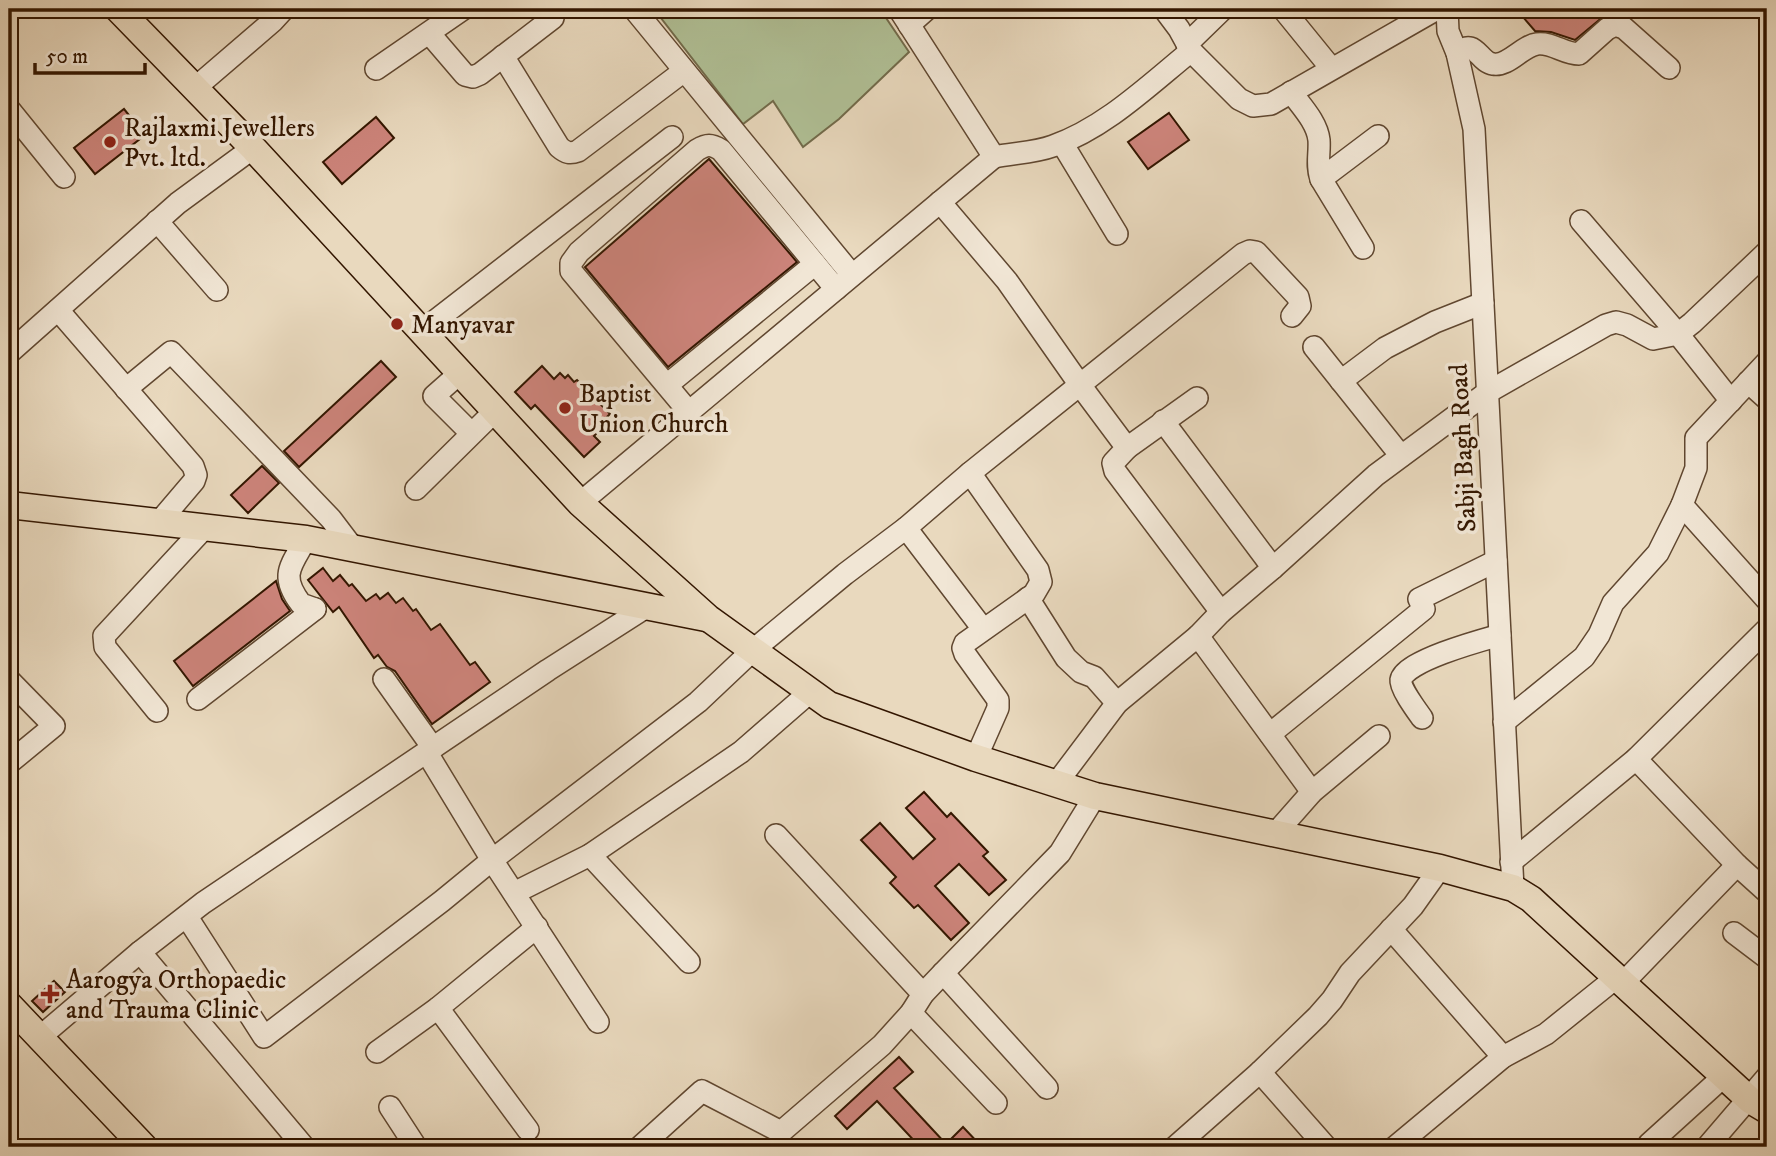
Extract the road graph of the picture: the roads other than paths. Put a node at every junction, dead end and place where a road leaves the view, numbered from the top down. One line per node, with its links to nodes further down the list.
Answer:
1 (284, 9): 21 (street)
2 (463, 9): 13 (street)
3 (634, 9): 20 (street)
4 (927, 9): 11 (street)
5 (1164, 9): 14 (street)
6 (1223, 9): 14 (street)
7 (1283, 9): 17 (street)
8 (1447, 9): 15 (street, Sabji Bagh Road)
9 (1426, 11): 17 (street)
10 (126, 12): 21 (main road)
11 (904, 17): 28 (street)
12 (553, 18): 16 (street)
13 (429, 33): 16 (street); 19 (street)
14 (1189, 47): 22 (street); 26 (street)
15 (1457, 53): 18 (street); 40 (street, Sabji Bagh Road)
16 (503, 56): 20 (street)
17 (1331, 68): 22 (street)
18 (1669, 68)
19 (376, 69)
20 (684, 71): 38 (street)
21 (195, 88): 27 (main road)
22 (1291, 92): 30 (street)
23 (9, 109): 29 (street)
24 (1378, 136): 30 (street)
25 (672, 137): 43 (street)
26 (1062, 143): 28 (street); 34 (street)
27 (253, 148): 32 (street); 43 (main road)
28 (993, 157): 31 (street)
29 (64, 177)
30 (1321, 179): 35 (street)
31 (940, 202): 38 (street); 52 (street)
32 (157, 221): 39 (street); 41 (street)
33 (1581, 221): 44 (street)
34 (1117, 234)
35 (1363, 248)
36 (1767, 251): 44 (street)
37 (815, 264): 38 (street); 51 (street); 51 (street)
38 (844, 282): 59 (street)
39 (217, 290)
40 (1483, 303): 49 (street); 54 (street, Sabji Bagh Road)
41 (58, 310): 46 (street); 53 (street)
42 (1292, 316): 52 (street)
43 (422, 331): 48 (main road)
44 (1678, 334): 54 (street); 57 (street)
45 (1314, 347): 49 (street)
46 (9, 353)
47 (1767, 362): 50 (street)
48 (460, 373): 58 (main road); 61 (street)
49 (1341, 381): 63 (street)
50 (1748, 382): 56 (street); 57 (street)
51 (667, 385): 59 (street)
52 (1080, 385): 62 (street); 64 (street)
53 (126, 389): 69 (street); 73 (street)
54 (1488, 391): 63 (street); 74 (street, Sabji Bagh Road)
55 (1197, 398): 60 (street)
56 (1767, 398)
57 (1731, 401): 68 (street)
58 (495, 411): 61 (street); 66 (main road)
59 (689, 412): 66 (street)
60 (1164, 421): 62 (street); 75 (street)
61 (471, 433): 65 (street)
62 (1128, 447): 79 (street)
63 (1401, 456): 75 (street)
64 (970, 473): 71 (street); 76 (street)
65 (416, 489)
66 (580, 503): 80 (main road)
67 (9, 505): 69 (main road)
68 (1682, 505): 77 (street); 93 (street)
69 (160, 521): 70 (main road)
70 (205, 527): 72 (main road); 91 (street)
71 (906, 528): 81 (street); 85 (street)
72 (306, 539): 73 (main road); 89 (street)
73 (353, 548): 78 (main road)
74 (1496, 561): 83 (street, Sabji Bagh Road); 94 (street)
75 (1273, 568): 79 (street)
76 (1028, 598): 81 (street); 90 (street)
77 (1767, 600)
78 (648, 606): 80 (main road); 96 (street)
79 (1221, 612): 84 (street)
80 (708, 618): 85 (main road)
81 (983, 629): 97 (street)
82 (1767, 629): 98 (street)
83 (1500, 635): 92 (street); 93 (street, Sabji Bagh Road)
84 (1198, 636): 90 (street); 94 (street)
85 (752, 651): 88 (main road); 106 (street)
86 (9, 680): 99 (street)
87 (384, 680): 96 (street)
88 (810, 692): 97 (main road); 105 (street)
89 (198, 699)
90 (1117, 702): 100 (street)
91 (157, 711)
92 (1422, 718)
93 (1504, 722): 109 (street, Sabji Bagh Road)
94 (1270, 734): 101 (street)
95 (1378, 736): 101 (street)
96 (430, 751): 106 (street); 112 (street)
97 (976, 758): 100 (main road)
98 (1636, 759): 107 (street); 109 (street)
99 (9, 763)
100 (1056, 784): 102 (main road)
101 (1312, 792): 103 (street)
102 (1095, 796): 103 (main road); 119 (street)
103 (1275, 834): 108 (main road)
104 (776, 835): 121 (street)
105 (590, 855): 111 (street); 118 (street)
106 (492, 860): 111 (street); 112 (street)
107 (1737, 865): 110 (street); 120 (street)
108 (1440, 868): 109 (main road); 114 (street)
109 (1512, 875): 120 (main road)
110 (1767, 891)
111 (514, 893): 113 (street)
112 (187, 917): 116 (street)
113 (537, 927): 123 (street); 125 (street)
114 (1391, 929): 128 (street); 129 (street)
115 (1734, 933): 117 (street)
116 (140, 952): 126 (street); 140 (street)
117 (1767, 958)
118 (689, 962)
119 (943, 973): 121 (street); 132 (street)
120 (1620, 980): 128 (street); 130 (main road)
121 (923, 994): 124 (street)
122 (9, 1005): 126 (main road)
123 (439, 1008): 127 (street); 136 (street)
124 (911, 1013): 133 (street); 142 (street)
125 (598, 1022)
126 (40, 1037): 139 (main road)
127 (377, 1052)
128 (1503, 1056): 144 (street)
129 (1260, 1072): 137 (street); 143 (street)
130 (1724, 1076): 134 (main road); 138 (street)
131 (1767, 1077): 134 (street)
132 (1047, 1087)
133 (996, 1103)
134 (1758, 1105): 145 (street)
135 (390, 1107): 141 (street)
136 (528, 1129)
137 (1187, 1144)
138 (1649, 1144)
139 (144, 1147)
140 (304, 1147)
141 (416, 1147)
142 (640, 1147)
143 (1326, 1147)
144 (1395, 1147)
145 (1707, 1147)

